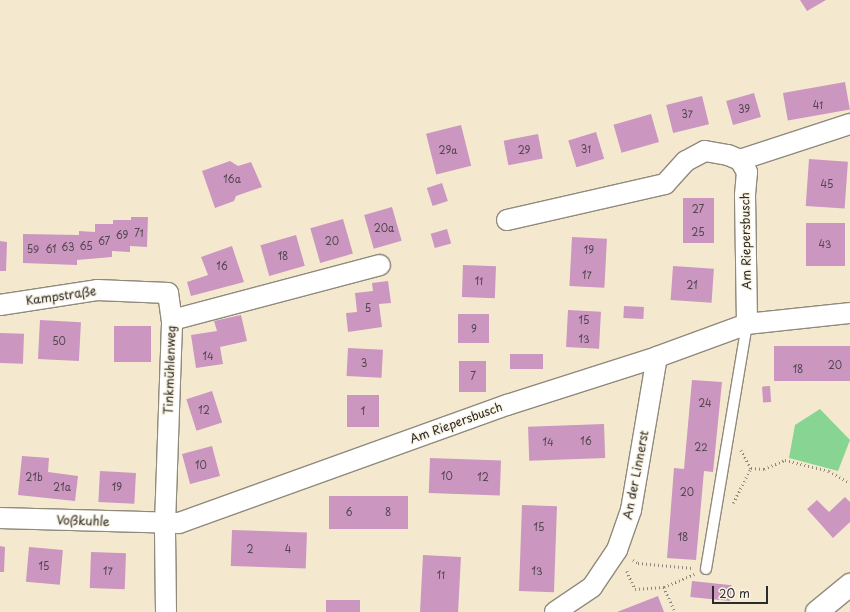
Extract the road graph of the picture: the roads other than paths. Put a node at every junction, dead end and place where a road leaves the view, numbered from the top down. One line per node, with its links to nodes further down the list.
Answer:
1 (850, 124): 2 (street)
2 (740, 160): 3 (street); 8 (street, Am Riepersbusch)
3 (507, 220)
4 (380, 265): 7 (street, Tinkmühlenweg)
5 (0, 305): 7 (street, Kampstraße)
6 (850, 313): 8 (street, Am Riepersbusch)
7 (172, 320): 11 (street, Tinkmühlenweg)
8 (747, 324): 9 (street, Am Riepersbusch); 12 (lane)
9 (656, 358): 11 (street, Am Riepersbusch); 15 (street, An der Linnerst)
10 (0, 518): 11 (street, Voßkuhle)
11 (165, 524): 14 (street, Tinkmühlenweg)
12 (706, 569)
13 (850, 585): 16 (main road)
14 (166, 612)
15 (555, 612)
16 (817, 612)

